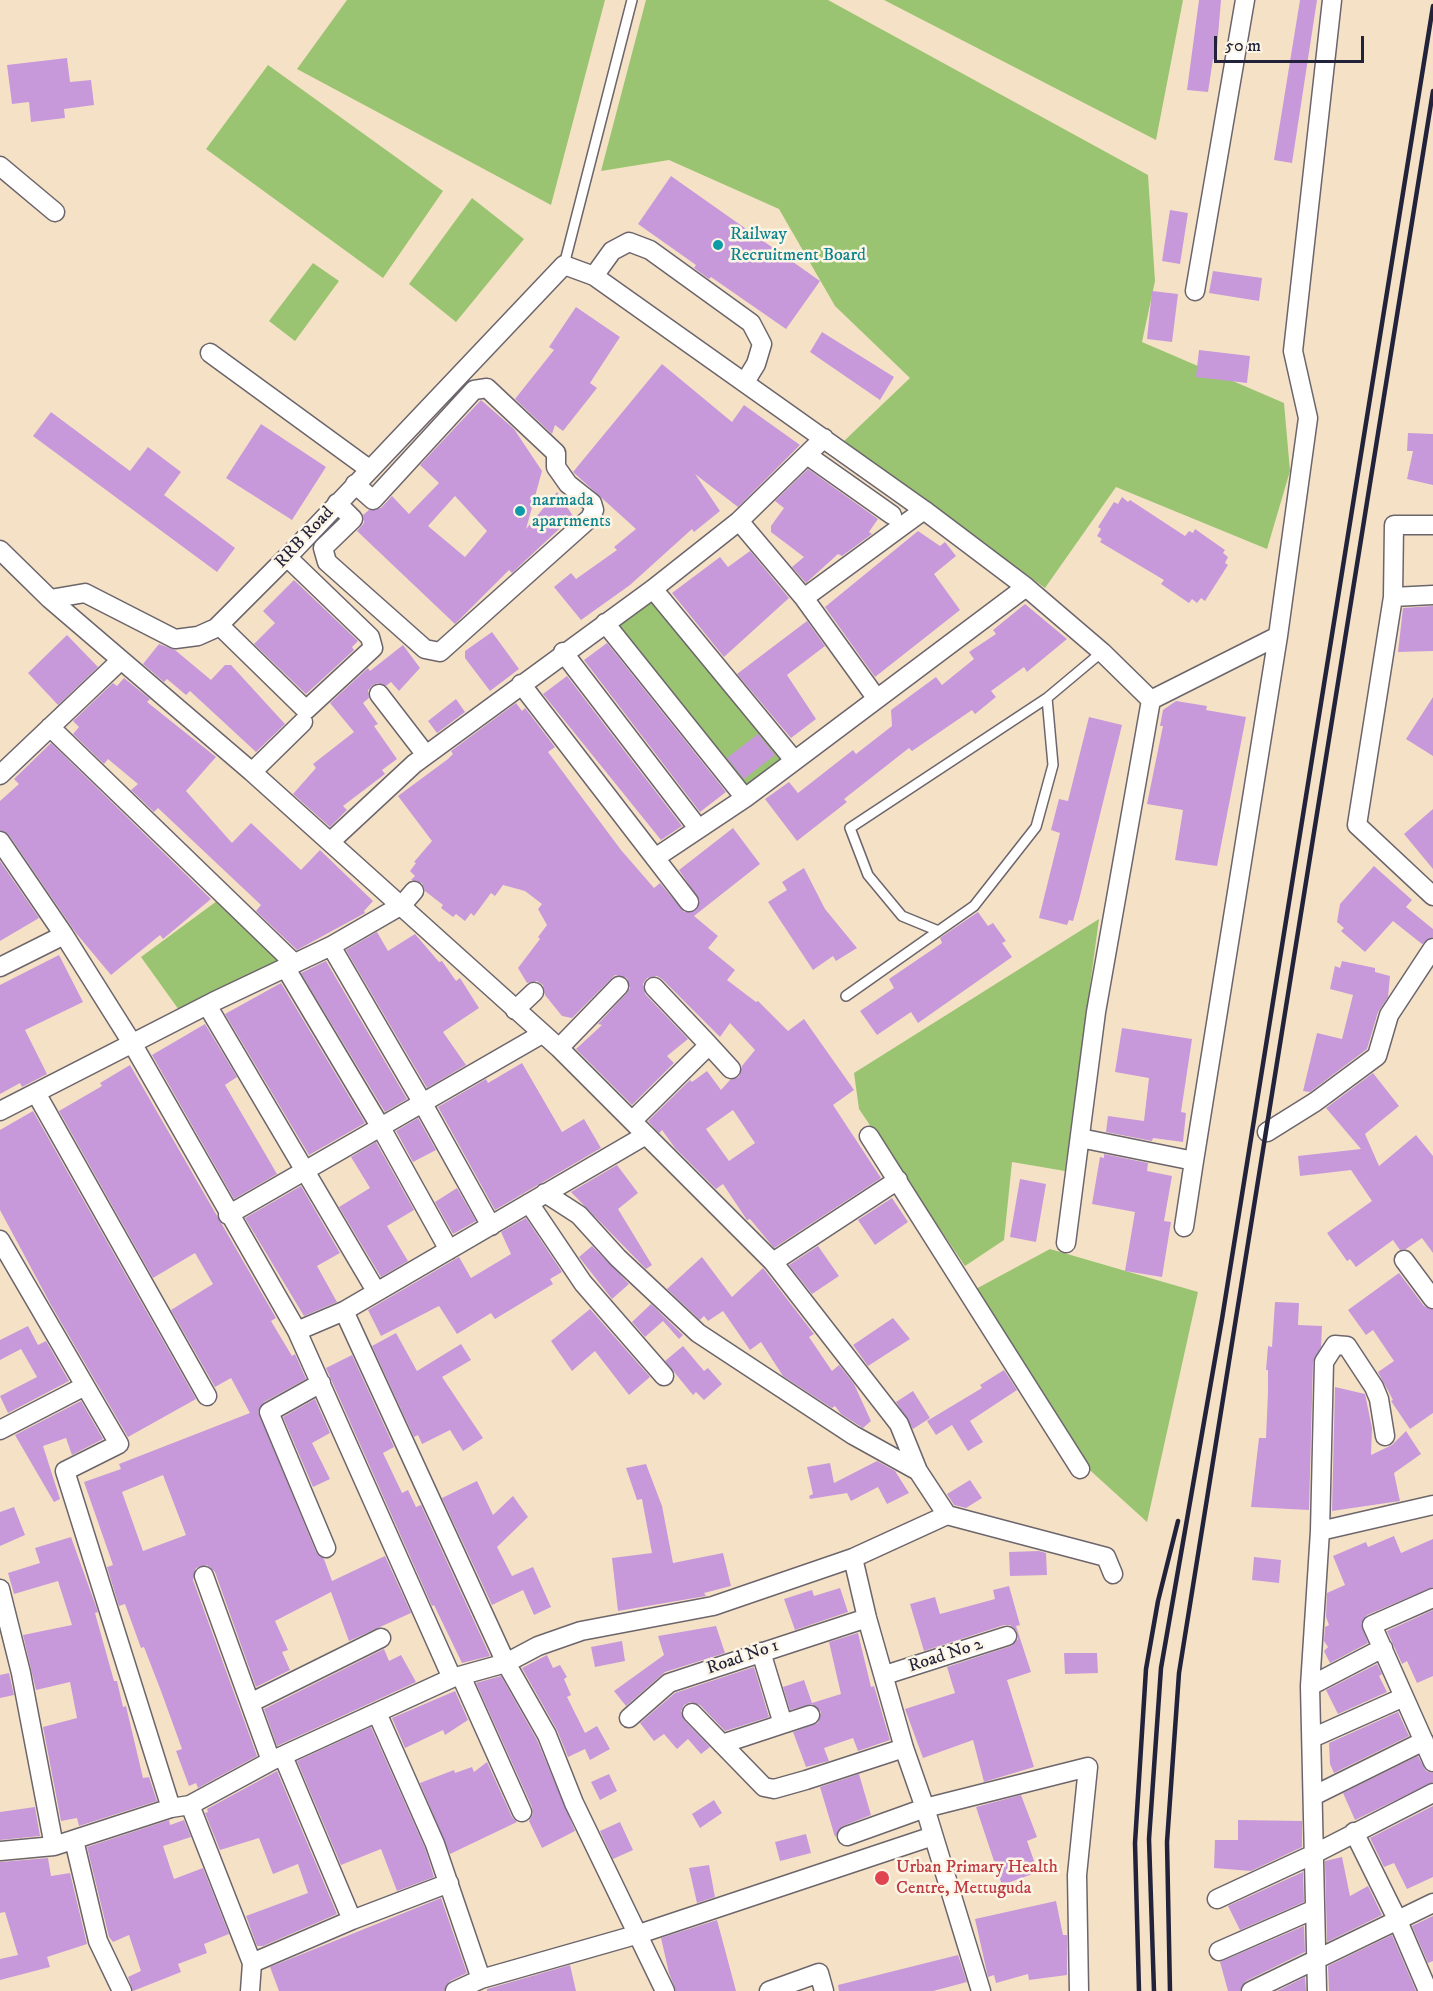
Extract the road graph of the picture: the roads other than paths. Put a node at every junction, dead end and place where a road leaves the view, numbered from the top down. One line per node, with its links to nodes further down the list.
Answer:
1 (632, 0): 6 (lane)
2 (1245, 0): 8 (street)
3 (1332, 0): 33 (street)
4 (0, 166): 5 (street)
5 (55, 212)
6 (564, 265): 7 (street); 13 (street, RRB Road)
7 (594, 276): 10 (street); 10 (street)
8 (1195, 291)
9 (210, 353): 13 (street)
10 (745, 382): 11 (street)
11 (825, 438): 12 (street); 18 (street)
12 (810, 458): 17 (street); 19 (street); 21 (street)
13 (369, 469): 14 (street, RRB Road)
14 (355, 483): 15 (street); 16 (street, RRB Road)
15 (372, 500): 20 (street); 20 (street)
16 (337, 503): 20 (street); 24 (street, RRB Road)
17 (768, 509)
18 (924, 510): 25 (street); 29 (street)
19 (892, 515)
20 (353, 519)
21 (739, 520): 26 (street); 29 (street)
22 (1433, 525): 28 (street)
23 (0, 550): 30 (street)
24 (287, 557): 32 (street, RRB Road); 32 (street)
25 (1026, 587): 35 (street); 40 (street)
26 (652, 589): 31 (street); 45 (street)
27 (1433, 595): 28 (street)
28 (1393, 597): 53 (street)
29 (804, 598): 40 (street)
30 (50, 599): 32 (street, RRB Road); 36 (street)
31 (605, 623): 34 (street); 48 (street)
32 (219, 624)
33 (1278, 636): 41 (street); 82 (street)
34 (563, 652): 37 (street); 49 (street)
35 (1102, 652): 39 (lane); 41 (street)
36 (120, 661): 43 (street); 46 (street)
37 (521, 684): 44 (street); 52 (street)
38 (379, 694): 44 (street)
39 (1047, 698): 56 (lane); 56 (lane)
40 (877, 699): 45 (street)
41 (1151, 700): 81 (street)
42 (303, 722): 46 (street)
43 (50, 727): 47 (street); 60 (street)
44 (426, 755): 51 (street)
45 (794, 760): 48 (street)
46 (252, 772): 51 (street)
47 (0, 775)
48 (745, 798): 49 (street)
49 (698, 828): 52 (street)
50 (0, 841): 57 (street)
51 (330, 842): 54 (street)
52 (655, 858): 55 (street)
53 (1433, 896)
54 (408, 898): 58 (street); 67 (street)
55 (689, 902)
56 (936, 930): 65 (lane)
57 (64, 935): 61 (street); 69 (street)
58 (331, 946): 60 (street); 74 (street)
59 (1433, 948): 78 (street)
60 (289, 964): 66 (street); 77 (street)
61 (0, 967)
62 (619, 986): 71 (street)
63 (654, 987): 70 (street)
64 (534, 993): 67 (street)
65 (846, 996)
66 (207, 1005): 69 (street); 83 (street)
67 (516, 1010): 68 (street)
68 (542, 1034): 71 (street); 74 (street)
69 (132, 1043): 73 (street); 87 (street)
70 (709, 1045): 72 (street); 76 (street)
71 (559, 1048): 76 (street)
72 (731, 1069)
73 (36, 1093): 75 (street); 102 (street)
74 (422, 1102): 77 (street); 88 (street)
75 (0, 1111)
76 (632, 1122): 79 (street)
77 (381, 1126): 83 (street); 92 (street)
78 (1267, 1132)
79 (646, 1135): 85 (street); 94 (street)
80 (869, 1136): 84 (street)
81 (1080, 1138): 82 (street); 91 (street)
82 (1194, 1161): 89 (street)
83 (303, 1171): 87 (street); 95 (street)
84 (898, 1180): 94 (street); 105 (street)
85 (545, 1193): 86 (street); 106 (street)
86 (529, 1203): 88 (street); 99 (street)
87 (228, 1215): 98 (street)
88 (491, 1226): 92 (street)
89 (1184, 1227)
90 (0, 1240): 101 (street)
91 (1066, 1243)
92 (449, 1250): 95 (street)
93 (1404, 1260): 96 (street)
94 (773, 1262): 106 (street)
95 (376, 1291): 97 (street)
96 (1433, 1299)
97 (344, 1311): 98 (street); 121 (street)
98 (297, 1331): 100 (street)
99 (664, 1376)
100 (321, 1383): 110 (street); 123 (street)
101 (85, 1386): 103 (street); 141 (street)
102 (207, 1396)
103 (0, 1430)
104 (1385, 1436): 109 (street)
105 (1080, 1469)
106 (918, 1471): 108 (street)
107 (1433, 1505): 109 (street)
108 (948, 1515): 111 (street); 112 (street)
109 (1320, 1531): 124 (street)
110 (326, 1548)
111 (852, 1558): 116 (street); 121 (street)
112 (1113, 1574)
113 (204, 1576): 126 (street)
114 (0, 1589): 148 (street)
115 (1433, 1598): 119 (street)
116 (867, 1618): 120 (street, Road No 1); 122 (street)
117 (1007, 1636): 122 (street, Road No 2)
118 (381, 1638): 126 (street)
119 (1383, 1648): 124 (street); 125 (street)
120 (760, 1652): 130 (street, Road No 1); 131 (street)
121 (506, 1663): 123 (street); 157 (street)
122 (885, 1675): 135 (street)
123 (457, 1677): 127 (street); 143 (street)
124 (1310, 1686): 132 (street)
125 (1404, 1697): 132 (street); 133 (street)
126 (250, 1703): 136 (street)
127 (376, 1713): 136 (street); 151 (street)
128 (692, 1713): 134 (street)
129 (810, 1715): 131 (street)
130 (629, 1718)
131 (783, 1724): 134 (street)
132 (1312, 1738): 139 (street)
133 (1424, 1741): 137 (street); 139 (street)
134 (722, 1744): 135 (street)
135 (904, 1748): 142 (street)
136 (277, 1759): 140 (street); 155 (street)
137 (1433, 1762)
138 (1433, 1793): 144 (street)
139 (1313, 1796): 150 (street)
140 (190, 1805): 141 (street); 160 (street)
141 (171, 1808): 147 (street)
142 (925, 1808): 145 (street); 146 (street); 170 (street)
143 (522, 1812)
144 (1354, 1832): 150 (street); 156 (street)
145 (847, 1836)
146 (933, 1836): 157 (street); 169 (street)
147 (74, 1840): 148 (street); 163 (street)
148 (54, 1846): 149 (street)
149 (0, 1851)
150 (1314, 1854): 152 (street); 154 (street)
151 (449, 1883): 155 (street); 161 (street)
152 (1217, 1899)
153 (1433, 1904): 156 (street)
154 (1315, 1909): 158 (street); 159 (street)
155 (352, 1920): 160 (street)
156 (1398, 1922): 159 (street); 173 (street)
157 (639, 1934): 161 (street); 166 (street)
158 (1219, 1951)
159 (1316, 1962): 171 (street); 172 (street)
160 (252, 1963): 164 (street)
161 (481, 1979): 165 (street)
162 (1433, 1988): 173 (street)
163 (122, 1991)
164 (250, 1991)
165 (455, 1991)
166 (665, 1991)
167 (769, 1991): 168 (street)
168 (824, 1991)
169 (981, 1991)
170 (1079, 1991)
171 (1251, 1991)
172 (1317, 1991)
173 (1428, 1991)

